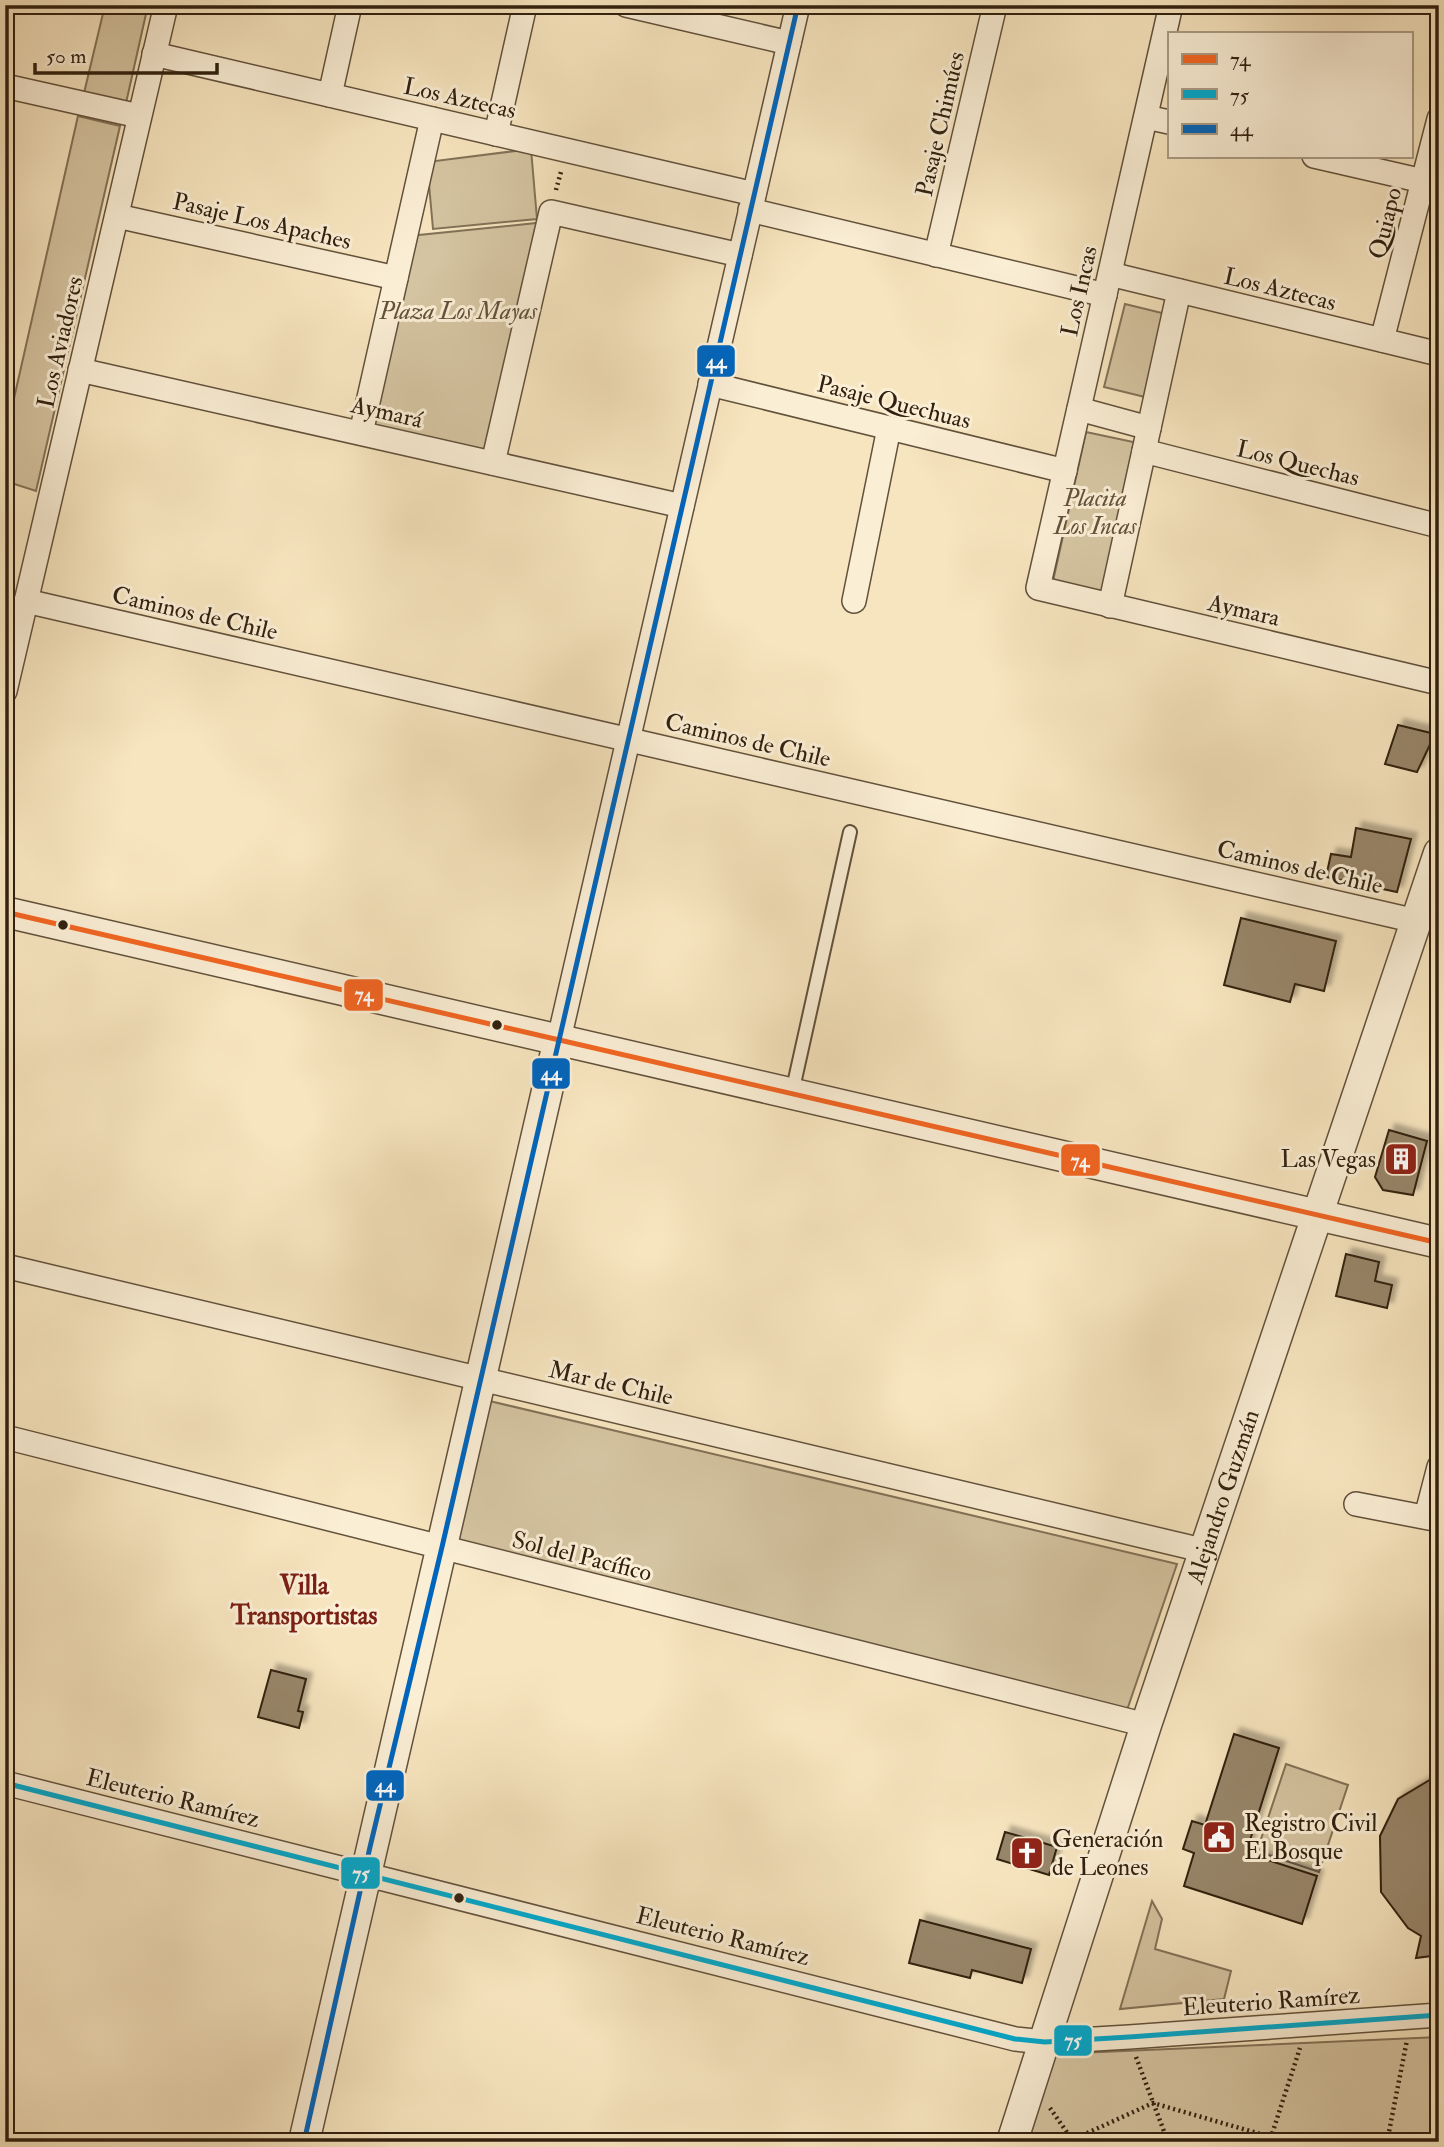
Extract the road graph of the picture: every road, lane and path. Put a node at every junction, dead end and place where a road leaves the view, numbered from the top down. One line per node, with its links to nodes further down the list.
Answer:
1 (166, 5): 9 (street, Los Aviadores)
2 (350, 5): 11 (street)
3 (525, 5): 17 (street)
4 (626, 5): 8 (street)
5 (798, 5): 8 (street)
6 (995, 5): 25 (street, Pasaje Chimúes)
7 (1171, 5): 13 (street, Los Incas)
8 (789, 43): 21 (street)
9 (154, 54): 11 (street, Los Aztecas); 12 (street, Los Aviadores)
10 (5, 86): 12 (street)
11 (330, 95): 14 (street, Los Aztecas)
12 (139, 116): 23 (street, Los Aviadores)
13 (1146, 117): 16 (street); 27 (street, Los Incas)
14 (432, 119): 17 (street, Los Aztecas); 26 (street)
15 (1439, 120): 20 (street, Quiapo)
16 (1168, 122)
17 (496, 134): 18 (street, Los Aztecas)
18 (566, 150): 21 (street, Los Aztecas); 22 (path)
19 (1323, 158): 20 (street)
20 (1423, 181): 29 (street, Quiapo)
21 (752, 202): 24 (street); 25 (street, Los Aztecas)
22 (551, 212): 24 (street); 38 (street)
23 (117, 216): 26 (street, Pasaje Los Apaches); 31 (street, Los Aviadores)
24 (740, 255): 32 (street)
25 (936, 255): 27 (street, Los Aztecas)
26 (396, 278): 36 (street)
27 (1107, 285): 28 (street, Los Aztecas); 33 (street, Los Incas)
28 (1179, 291): 29 (street, Los Aztecas); 35 (street)
29 (1382, 340): 30 (street, Los Aztecas)
30 (1439, 354)
31 (80, 370): 36 (street, Aymará); 43 (street, Los Aviadores)
32 (710, 384): 34 (street, Pasaje Quechuas); 40 (street)
33 (1079, 409): 35 (street); 39 (street, Los Incas)
34 (889, 428): 39 (street, Pasaje Quechuas); 44 (street)
35 (1149, 428): 37 (street)
36 (361, 433): 38 (street, Aymará)
37 (1144, 451): 41 (street, Los Quechas); 45 (street)
38 (493, 463): 40 (street, Aymará)
39 (1065, 471): 42 (street, Los Incas)
40 (682, 506): 48 (street)
41 (1439, 526)
42 (1038, 588): 45 (street, Aymara)
43 (26, 601): 47 (street, Los Aviadores); 48 (street, Caminos de Chile)
44 (854, 601)
45 (1110, 606): 46 (street, Aymara)
46 (1439, 683)
47 (5, 691)
48 (629, 739): 51 (street, Caminos de Chile); 53 (street)
49 (850, 832): 54 (lane)
50 (1439, 853): 51 (street, Alejandro Guzmán)
51 (1427, 904): 55 (street, Alejandro Guzmán)
52 (5, 912): 53 (street)
53 (559, 1040): 54 (street); 58 (street)
54 (792, 1093): 55 (street)
55 (1319, 1216): 56 (street); 64 (street, Alejandro Guzmán)
56 (1439, 1243)
57 (5, 1266): 58 (street, Mar de Chile)
58 (481, 1379): 63 (street); 64 (street, Mar de Chile)
59 (5, 1437): 63 (street, Sol del Pacífico)
60 (1439, 1467): 62 (street)
61 (1356, 1504): 62 (street)
62 (1433, 1519)
63 (442, 1547): 65 (street, Sol del Pacífico); 67 (street)
64 (1206, 1551): 65 (street, Alejandro Guzmán)
65 (1146, 1725): 72 (street, Alejandro Guzmán)
66 (5, 1783): 67 (street, Eleuterio Ramírez)
67 (364, 1874): 72 (street, Eleuterio Ramírez); 78 (street)
68 (1439, 2015): 69 (street, Eleuterio Ramírez)
69 (1412, 2017): 70 (street, Eleuterio Ramírez); 83 (path)
70 (1307, 2024): 71 (street, Eleuterio Ramírez); 76 (path)
71 (1129, 2037): 72 (street, Eleuterio Ramírez); 74 (path)
72 (1045, 2042): 73 (street, Alejandro Guzmán)
73 (1032, 2082): 77 (path); 79 (street, Alejandro Guzmán)
74 (1153, 2103): 76 (path); 77 (path); 80 (path)
75 (1439, 2129): 84 (path)
76 (1271, 2137): 81 (path); 82 (path)
77 (1073, 2141)
78 (304, 2142)
79 (1012, 2142)
80 (1168, 2142)
81 (1266, 2142)
82 (1288, 2142)
83 (1387, 2142)
84 (1420, 2142)

